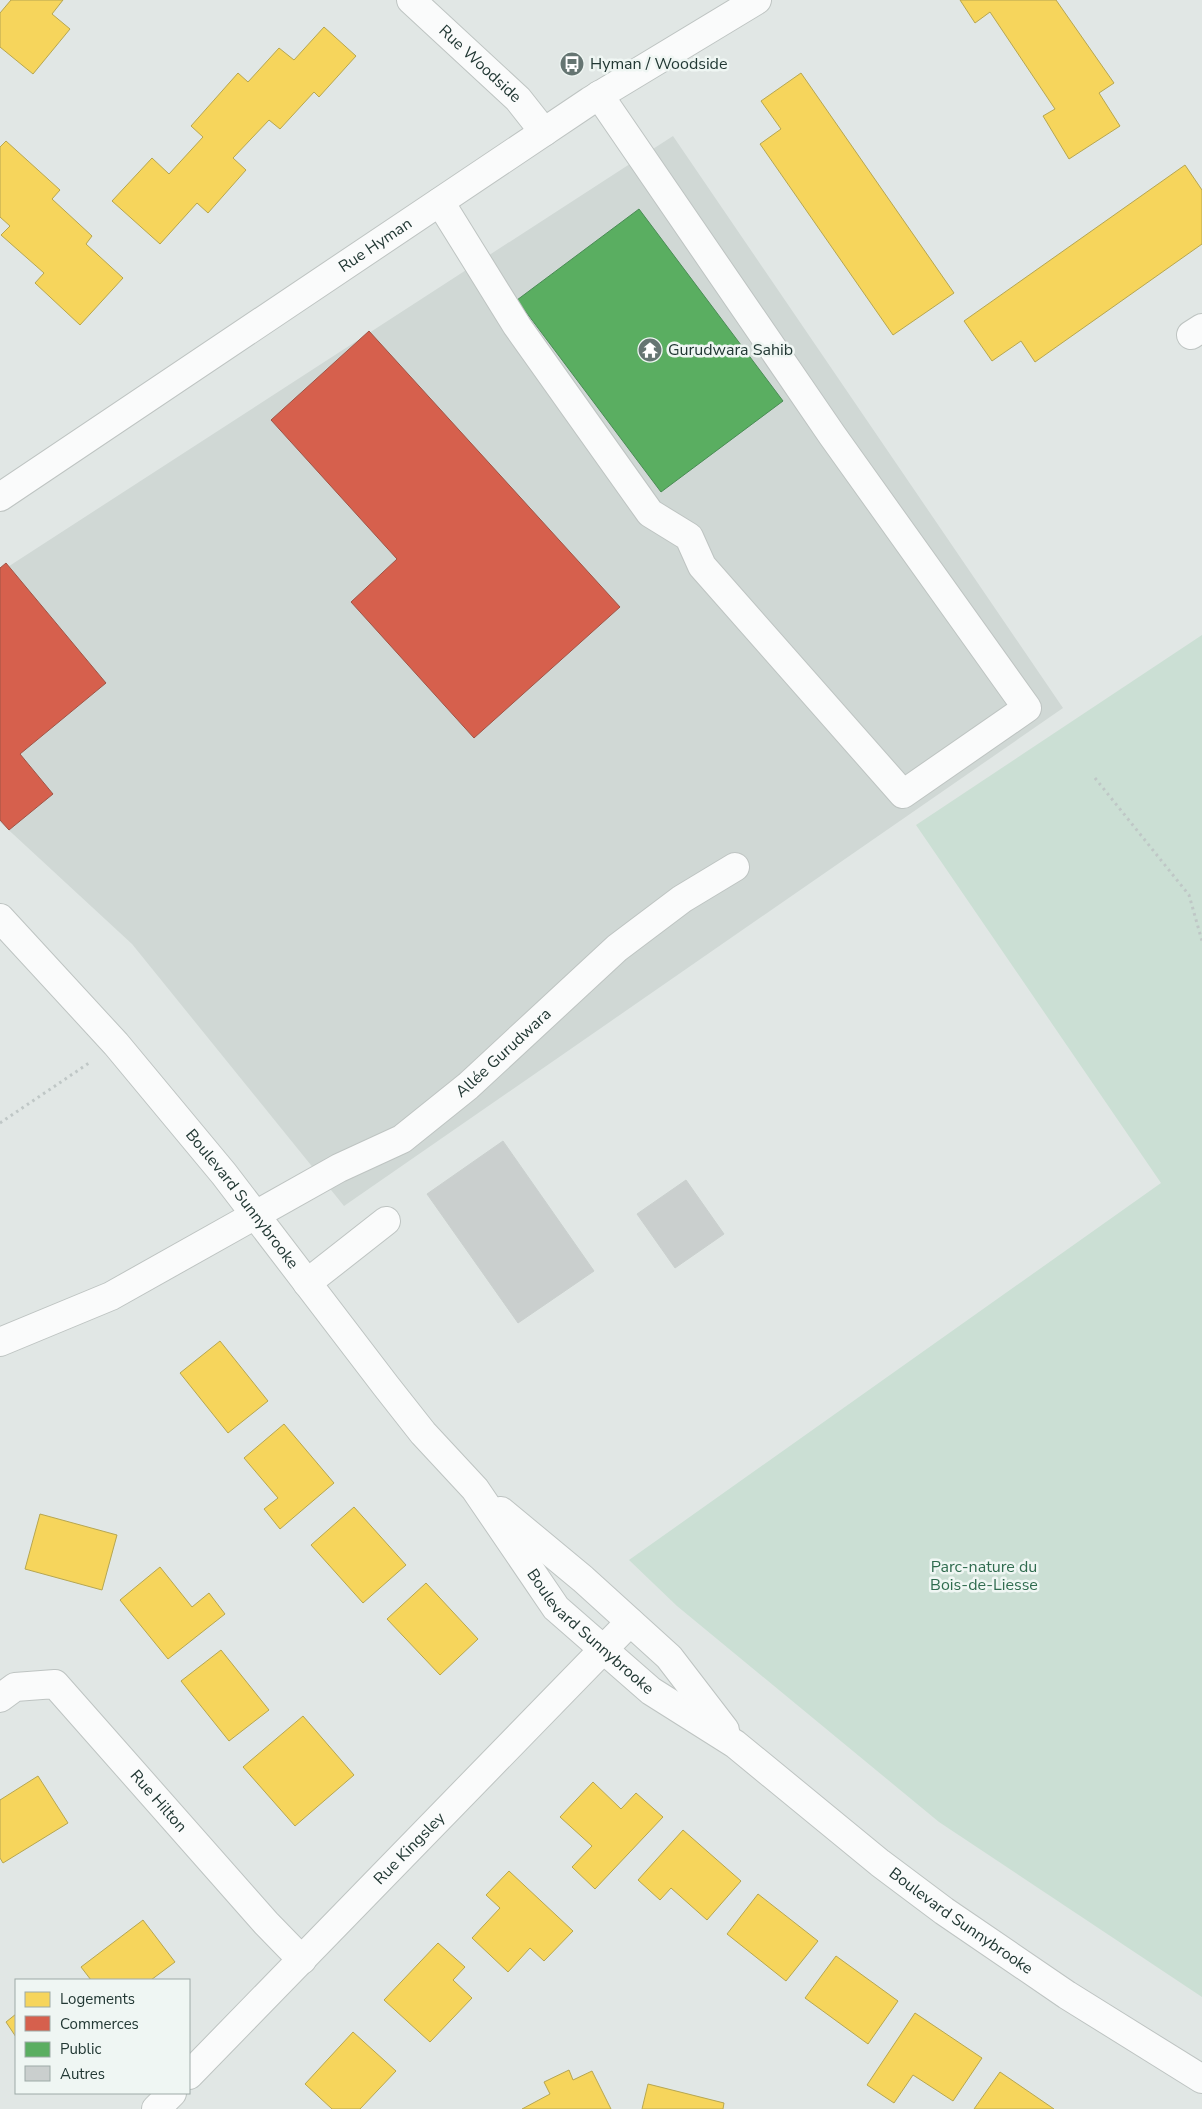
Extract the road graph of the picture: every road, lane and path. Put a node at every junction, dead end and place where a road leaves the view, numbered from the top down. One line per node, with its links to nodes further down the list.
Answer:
1 (411, 0): 4 (street, Rue Woodside)
2 (757, 0): 3 (street, Rue Hyman)
3 (599, 95): 4 (street, Rue Hyman); 5 (street)
4 (544, 132): 5 (street, Rue Hyman)
5 (440, 202): 6 (street, Rue Hyman)
6 (0, 497)
7 (1095, 778): 10 (path)
8 (735, 867): 13 (street, Allée Gurudwara)
9 (0, 918): 13 (street, Boulevard Sunnybrooke)
10 (1202, 941)
11 (80, 1070): 12 (path)
12 (0, 1123)
13 (256, 1215): 15 (street, Boulevard Sunnybrooke); 16 (street, Allée Gurudwara)
14 (386, 1221): 15 (street)
15 (307, 1283): 17 (street, Boulevard Sunnybrooke)
16 (0, 1342)
17 (475, 1489): 18 (street, Boulevard Sunnybrooke); 19 (street, Boulevard Sunnybrooke)
18 (630, 1622): 19 (street, Rue Kingsley); 21 (street, Boulevard Sunnybrooke)
19 (604, 1649): 21 (street, Boulevard Sunnybrooke); 22 (street, Rue Kingsley)
20 (0, 1698): 22 (street, Rue Hilton)
21 (734, 1744): 24 (street, Boulevard Sunnybrooke)
22 (302, 1960): 23 (street, Rue Kingsley)
23 (190, 2074)
24 (1202, 2079)
25 (171, 2094): 26 (street)
26 (156, 2109)

